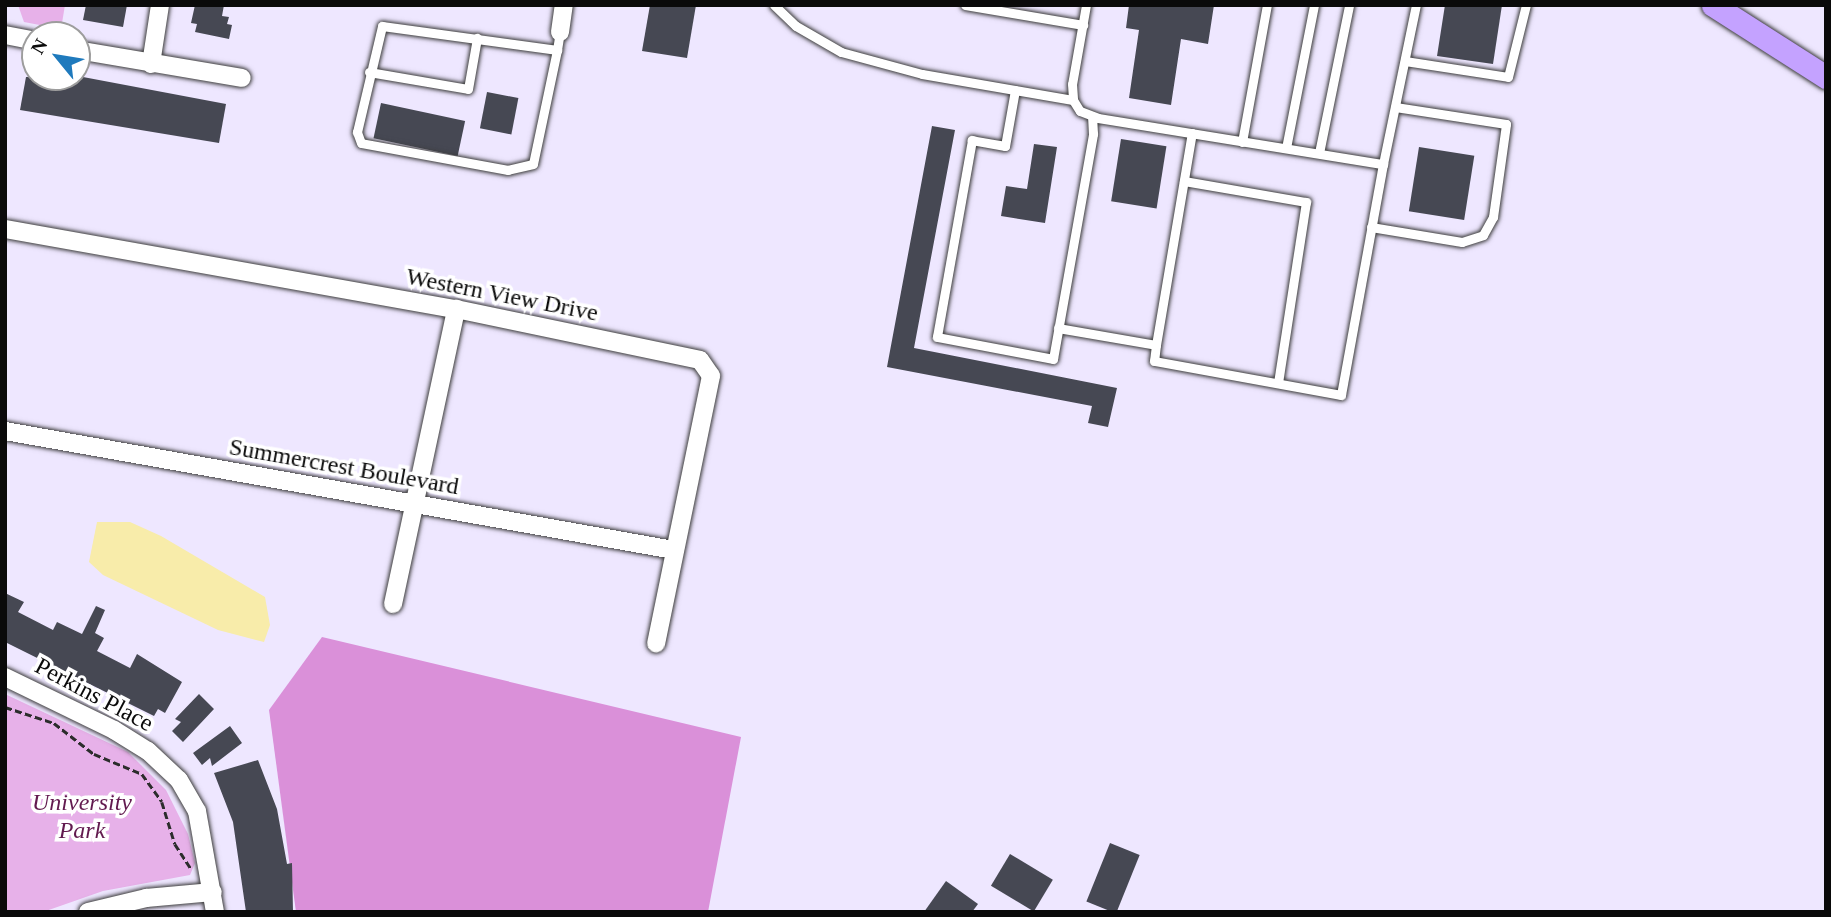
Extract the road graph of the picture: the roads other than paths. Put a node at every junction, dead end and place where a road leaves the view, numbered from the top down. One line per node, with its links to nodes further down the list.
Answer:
1 (160, 5): 18 (street)
2 (564, 5): 13 (street)
3 (774, 5): 22 (lane)
4 (965, 5): 12 (lane)
5 (1086, 5): 12 (lane)
6 (1267, 5): 27 (lane)
7 (1314, 5): 28 (lane)
8 (1349, 5): 29 (lane)
9 (1416, 5): 17 (lane)
10 (1526, 5): 17 (lane)
11 (1713, 5): 20 (main road)
12 (1083, 25): 23 (lane)
13 (560, 32): 15 (lane)
14 (477, 38): 15 (lane); 19 (lane); 19 (lane)
15 (557, 50): 19 (lane)
16 (91, 53): 18 (street)
17 (1405, 61): 24 (lane)
18 (151, 64): 21 (street)
19 (369, 72)
20 (1826, 77)
21 (242, 78)
22 (1015, 90): 23 (lane); 35 (lane)
23 (1073, 100): 25 (lane)
24 (1395, 107): 30 (lane); 32 (lane)
25 (1092, 116): 26 (lane); 35 (lane)
26 (1192, 133): 27 (lane); 31 (lane)
27 (1242, 142): 28 (lane)
28 (1286, 148): 29 (lane)
29 (1320, 153): 30 (lane)
30 (1383, 164): 32 (lane)
31 (1184, 181): 36 (lane); 37 (lane)
32 (1371, 227): 37 (lane)
33 (5, 229): 34 (street, Western View Drive)
34 (456, 309): 39 (street); 40 (street, Western View Drive)
35 (1058, 328): 36 (lane)
36 (1156, 345): 37 (lane)
37 (1278, 383)
38 (5, 431): 39 (street, Summercrest Boulevard)
39 (415, 504): 40 (street, Summercrest Boulevard); 41 (street)
40 (674, 550): 42 (street, Western View Drive)
41 (393, 604)
42 (656, 643)
43 (5, 677): 44 (street, Perkins Place)
44 (214, 892): 45 (street); 46 (street, Perkins Place)
45 (88, 912)
46 (215, 912)

